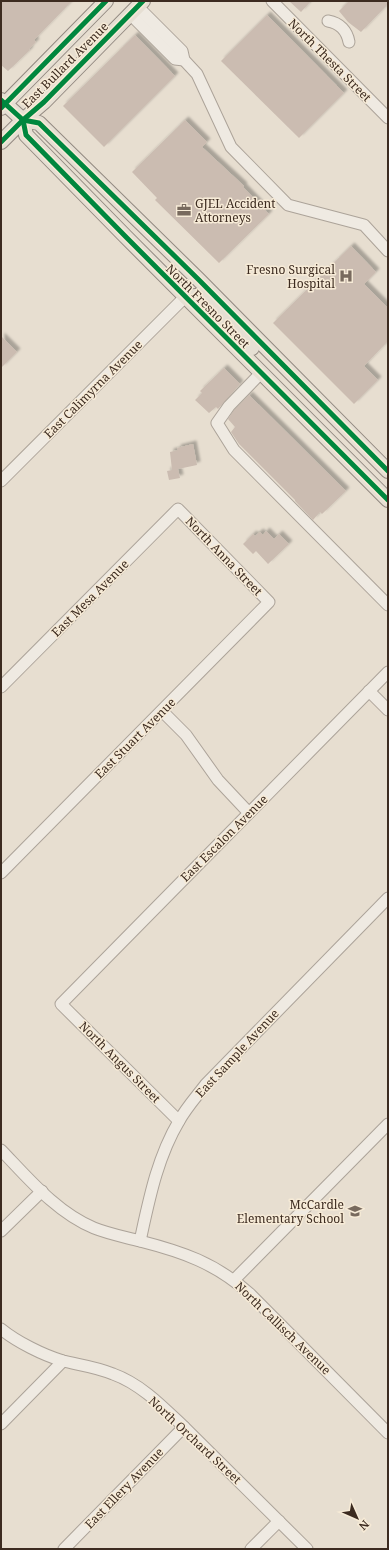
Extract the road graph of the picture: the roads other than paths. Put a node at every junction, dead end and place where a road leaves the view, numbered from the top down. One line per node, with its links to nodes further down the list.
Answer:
1 (106, 1): 6 (main road, East Bullard Avenue)
2 (272, 1): 7 (street, North Thesta Street)
3 (137, 7): 8 (main road, East Bullard Avenue); 10 (street)
4 (328, 21): 5 (street)
5 (349, 42)
6 (2, 104): 8 (main road, North Fresno Street)
7 (388, 118)
8 (22, 120): 9 (main road, East Bullard Avenue); 11 (main road, North Fresno Street); 12 (main road, North Fresno Street)
9 (1, 142)
10 (388, 251)
11 (185, 297): 12 (main road); 13 (main road, North Fresno Street); 15 (street, East Calimyrna Avenue)
12 (283, 366): 14 (main road, North Fresno Street)
13 (261, 373): 16 (main road, North Fresno Street); 19 (street)
14 (388, 471)
15 (1, 481)
16 (388, 500)
17 (178, 509): 18 (street, North Anna Street); 21 (street, East Mesa Avenue)
18 (269, 602): 23 (street, East Stuart Avenue)
19 (388, 604)
20 (388, 672): 22 (street, East Escalon Avenue)
21 (1, 687)
22 (369, 691): 24 (street); 25 (street, East Escalon Avenue)
23 (162, 710): 25 (street); 26 (street, East Stuart Avenue)
24 (388, 710)
25 (249, 813): 28 (street, East Escalon Avenue)
26 (1, 873)
27 (388, 898): 29 (street, East Sample Avenue)
28 (61, 1004): 29 (street, North Angus Street)
29 (179, 1121): 34 (street, East Sample Avenue)
30 (388, 1124): 35 (street)
31 (1, 1150): 32 (street, North Callisch Avenue)
32 (42, 1191): 33 (street); 34 (street, North Callisch Avenue)
33 (1, 1232)
34 (140, 1241): 35 (street, North Callisch Avenue)
35 (234, 1280): 40 (street, North Callisch Avenue)
36 (1, 1328): 37 (street, North Orchard Street)
37 (63, 1361): 38 (street); 39 (street, North Orchard Street)
38 (1, 1424)
39 (184, 1427): 41 (street, North Orchard Street); 42 (street, East Ellery Avenue)
40 (388, 1433)
41 (279, 1520): 43 (street); 44 (street, North Orchard Street)
42 (64, 1549)
43 (251, 1549)
44 (307, 1549)

